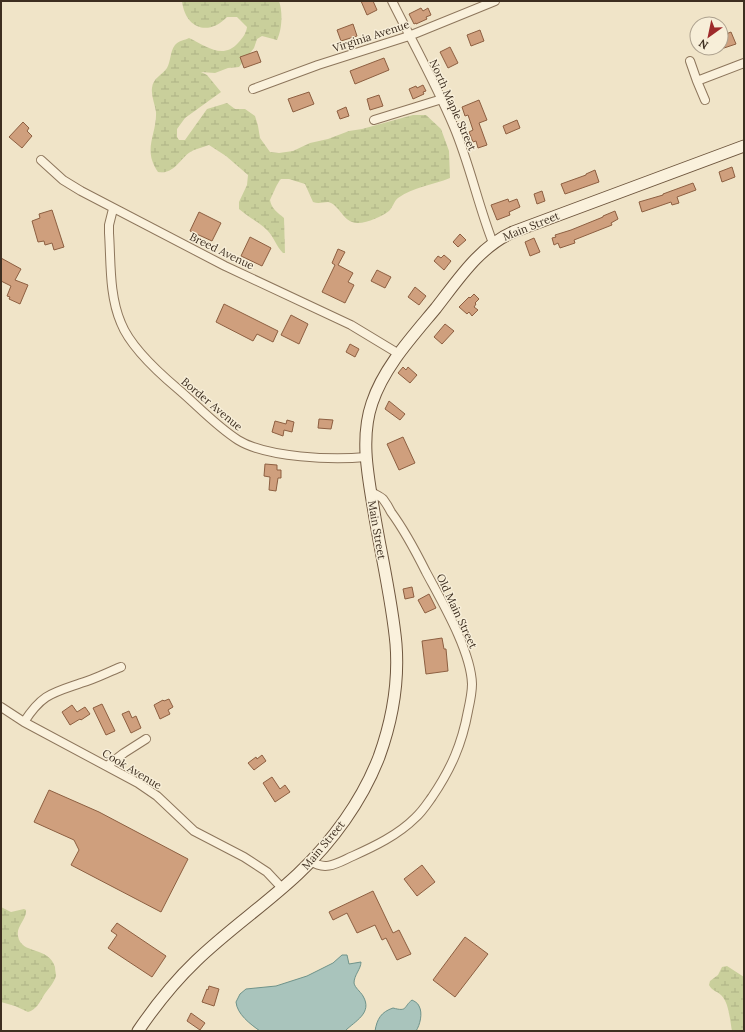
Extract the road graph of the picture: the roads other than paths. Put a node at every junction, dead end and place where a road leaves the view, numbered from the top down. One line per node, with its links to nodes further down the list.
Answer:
1 (392, 1): 3 (street, North Maple Street)
2 (495, 1): 3 (street, Virginia Avenue)
3 (409, 36): 7 (street, Virginia Avenue); 8 (street, North Maple Street)
4 (690, 61): 6 (street)
5 (744, 63): 6 (street)
6 (697, 81): 9 (street)
7 (253, 89)
8 (442, 99): 10 (street); 14 (street, North Maple Street)
9 (705, 100)
10 (374, 120)
11 (744, 146): 14 (main road, Main Street)
12 (41, 160): 13 (street, Breed Avenue)
13 (113, 209): 15 (street, Breed Avenue); 16 (street, Border Avenue)
14 (493, 243): 15 (main road, Main Street)
15 (399, 354): 16 (main road, Main Street)
16 (366, 457): 17 (main road, Main Street)
17 (370, 491): 23 (main road, Main Street); 23 (street, Old Main Street)
18 (121, 667): 20 (street)
19 (1, 707): 20 (street, Cook Avenue)
20 (24, 722): 22 (street, Cook Avenue)
21 (146, 739): 22 (street)
22 (107, 766): 24 (street, Cook Avenue)
23 (311, 861): 24 (main road, Main Street)
24 (282, 888): 25 (main road, Main Street)
25 (138, 1031)

